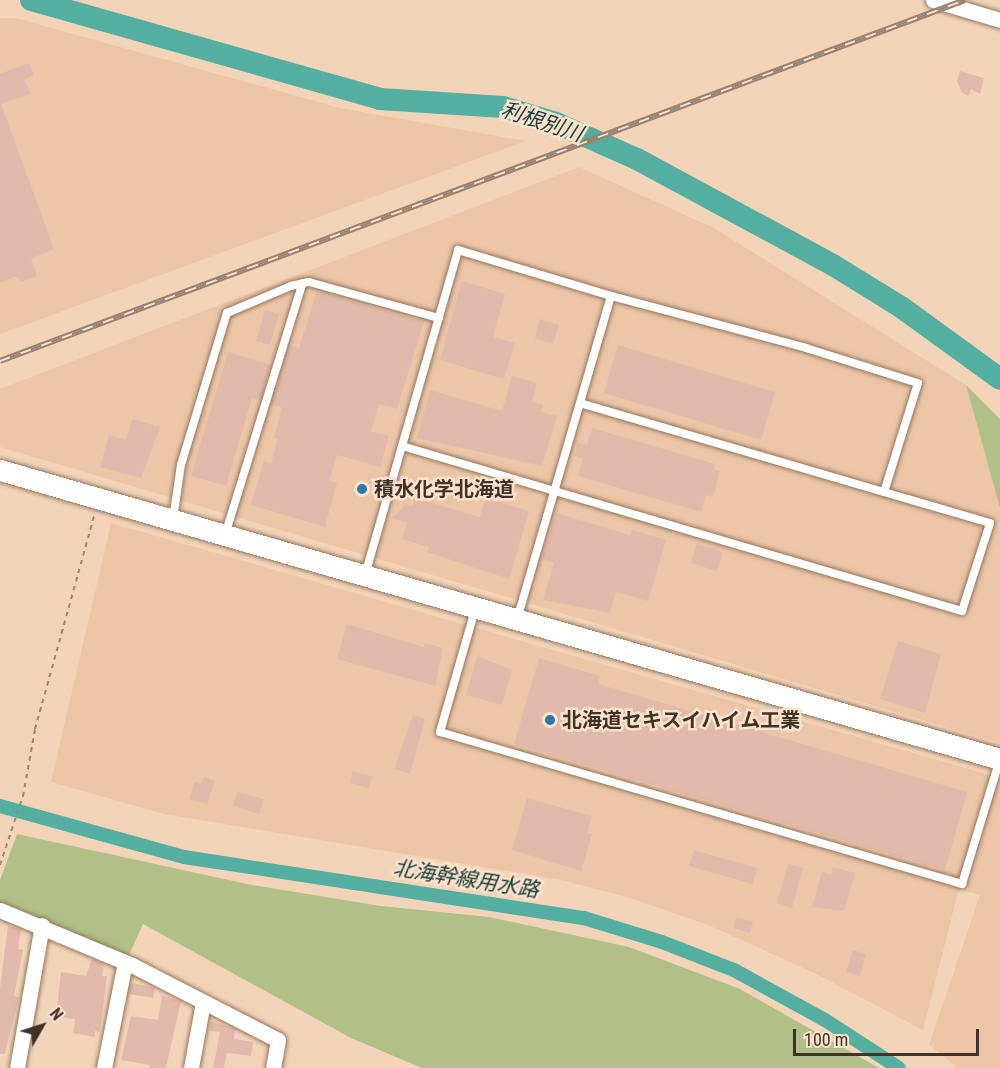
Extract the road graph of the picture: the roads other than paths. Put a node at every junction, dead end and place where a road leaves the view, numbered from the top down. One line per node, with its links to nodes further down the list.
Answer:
1 (933, 0): 2 (street)
2 (1000, 20)
3 (302, 284): 5 (lane); 11 (lane); 12 (lane)
4 (612, 296): 5 (lane); 6 (lane); 10 (lane)
5 (439, 318): 7 (lane)
6 (580, 403): 9 (lane); 10 (lane)
7 (402, 447): 9 (lane); 13 (lane)
8 (0, 470): 11 (street)
9 (554, 491): 10 (lane); 15 (lane)
10 (884, 492)
11 (173, 521): 12 (street)
12 (225, 536): 13 (street)
13 (364, 576): 14 (street)
14 (476, 609): 15 (street); 16 (lane)
15 (516, 620): 16 (street)
16 (1000, 759)
17 (0, 910): 18 (street)
18 (42, 925): 19 (street); 21 (street)
19 (125, 962): 20 (street); 22 (street)
20 (203, 1002): 23 (street); 24 (street)
21 (17, 1068)
22 (104, 1068)
23 (190, 1068)
24 (273, 1068)

